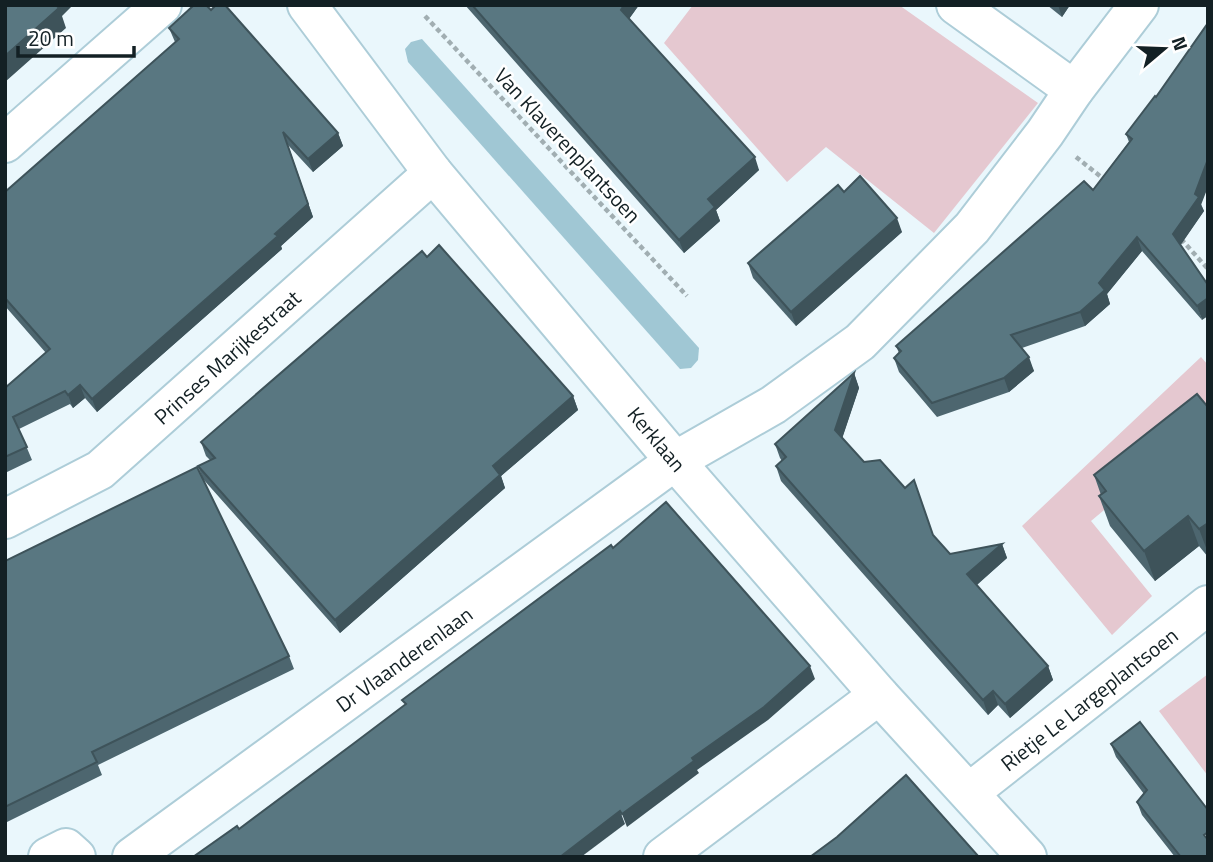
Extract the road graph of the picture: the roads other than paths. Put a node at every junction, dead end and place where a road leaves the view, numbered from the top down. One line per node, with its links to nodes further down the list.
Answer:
1 (162, 5): 6 (street)
2 (307, 5): 7 (street, Kerklaan)
3 (956, 5): 5 (street)
4 (1139, 5): 5 (street, Dr Vlaanderenlaan)
5 (1074, 90): 8 (street, Dr Vlaanderenlaan)
6 (5, 143)
7 (433, 173): 8 (street, Kerklaan); 9 (street, Prinses Marijkestraat)
8 (675, 461): 11 (street, Kerklaan); 15 (street, Dr Vlaanderenlaan)
9 (5, 519)
10 (1208, 605): 12 (street, Rietje Le Largeplantsoen)
11 (879, 695): 12 (street, Kerklaan); 16 (street)
12 (970, 792): 17 (street, Kerklaan)
13 (48, 857): 14 (street)
14 (76, 857)
15 (132, 857)
16 (663, 857)
17 (1027, 857)

